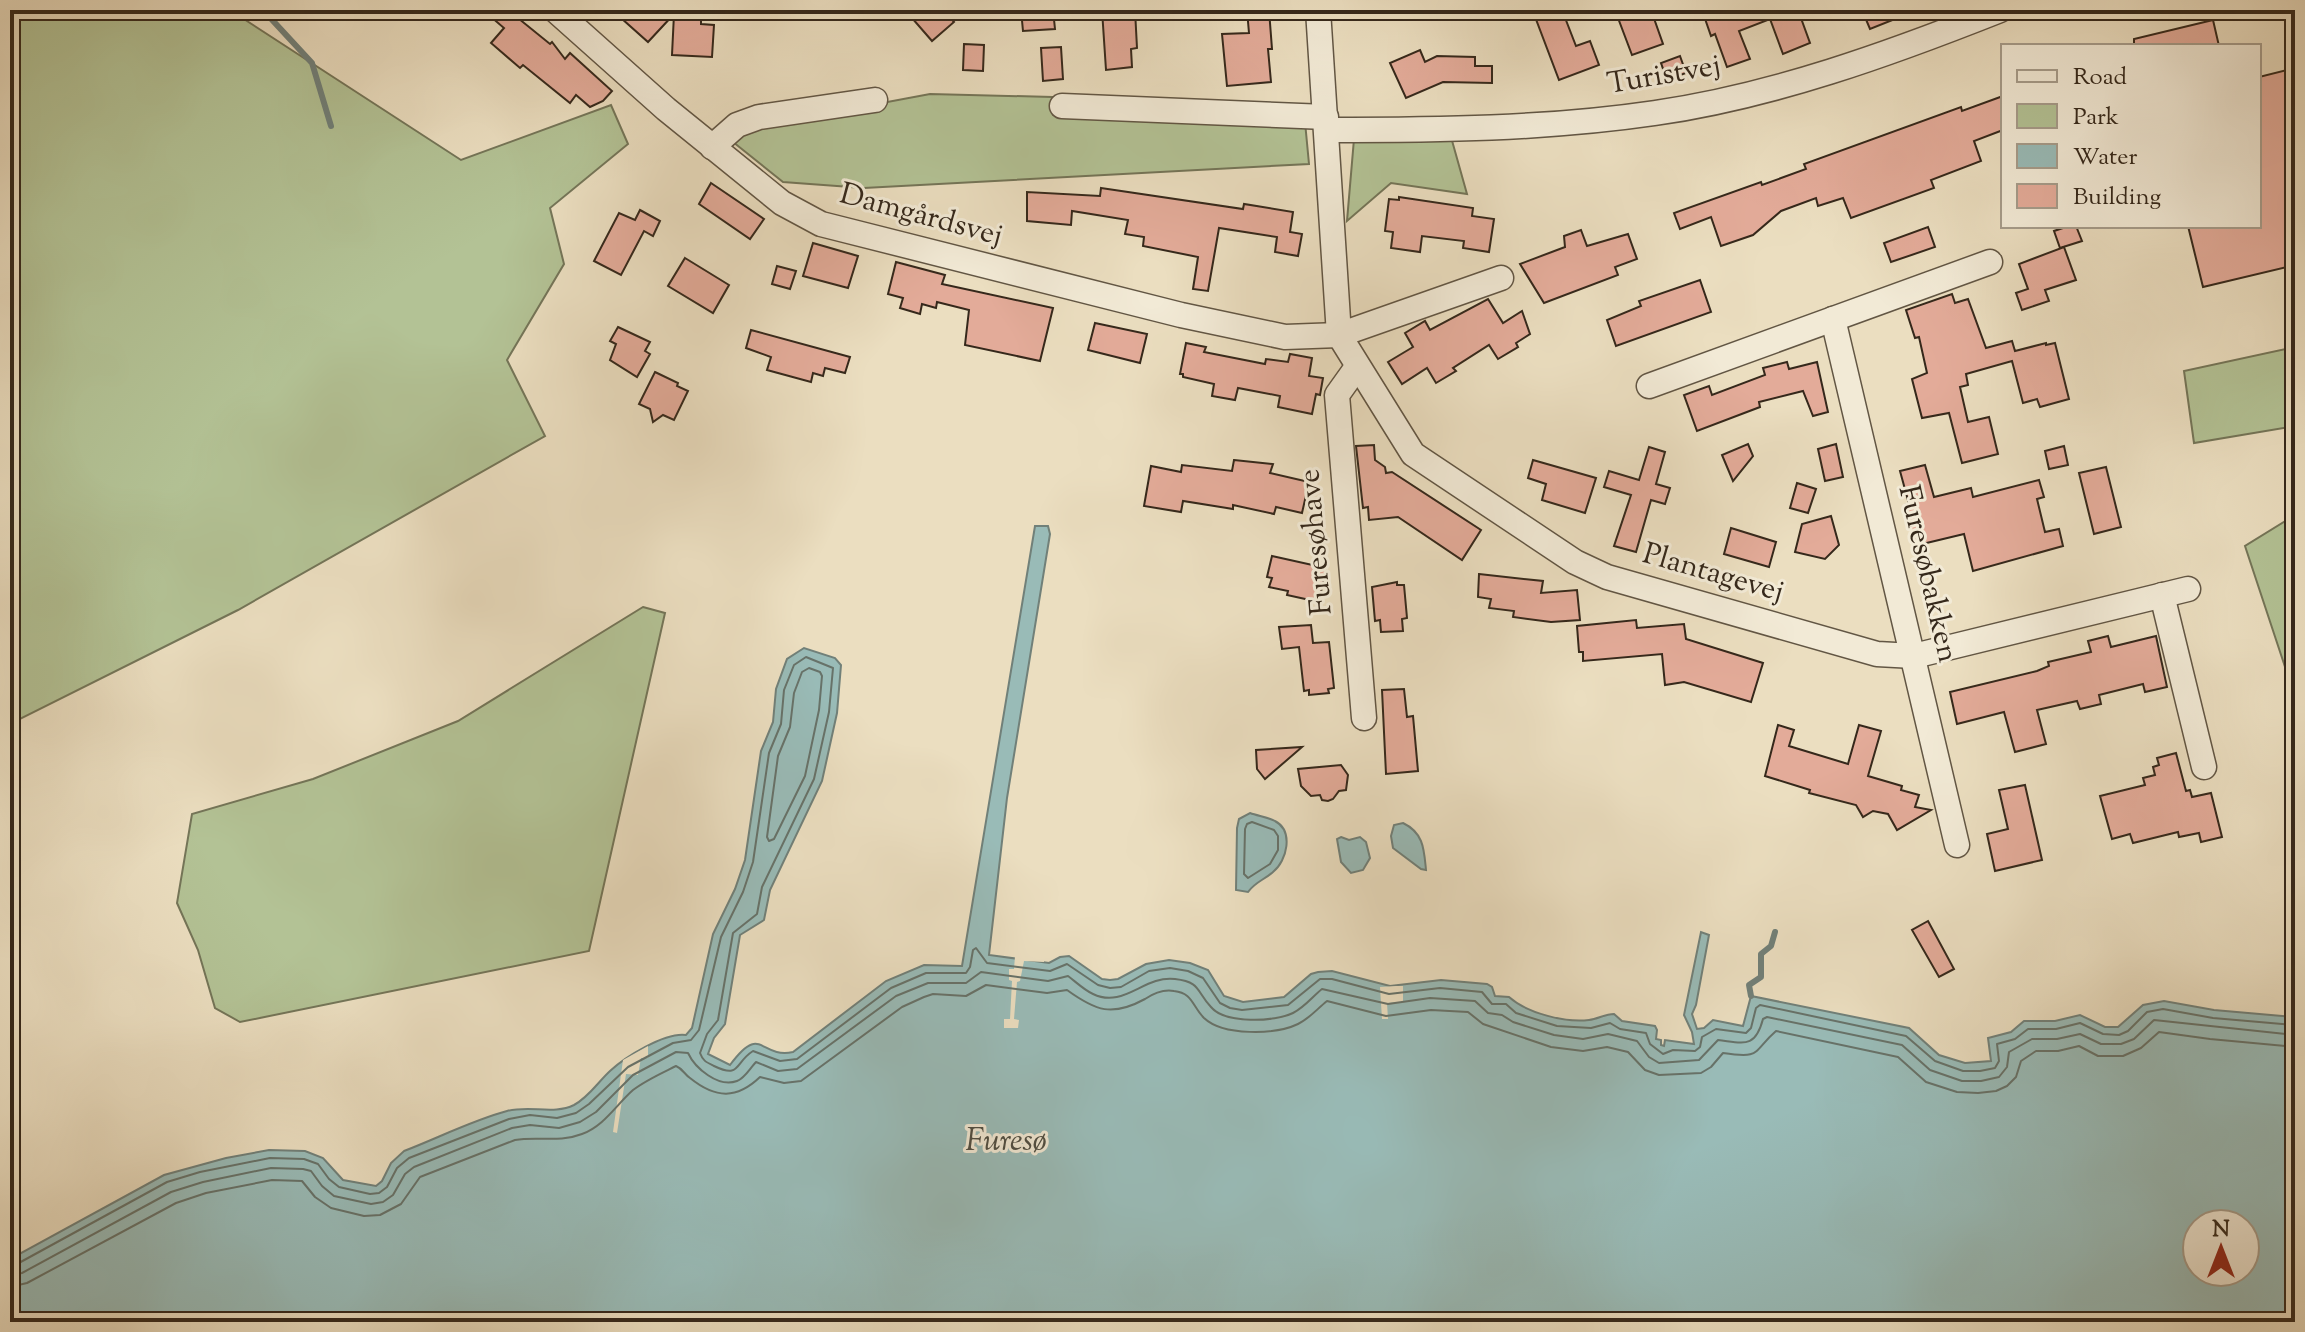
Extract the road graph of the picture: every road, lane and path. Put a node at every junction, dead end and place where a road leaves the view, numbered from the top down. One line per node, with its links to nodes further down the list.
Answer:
1 (555, 10): 7 (street, Damgårdsvej)
2 (1318, 10): 6 (street, Plantagevej)
3 (2000, 10): 6 (street, Turistvej)
4 (875, 100): 7 (street)
5 (1062, 106): 6 (street, Turistvej)
6 (1326, 124): 11 (street, Plantagevej)
7 (712, 147): 11 (street, Damgårdsvej)
8 (1990, 262): 10 (street)
9 (1501, 278): 11 (street)
10 (1833, 319): 13 (street); 16 (street, Furesøbakken)
11 (1339, 335): 12 (street, Plantagevej)
12 (1357, 367): 16 (street, Plantagevej); 17 (street, Furesøhave)
13 (1649, 386)
14 (2188, 589): 15 (street, Plantagevej)
15 (2162, 595): 16 (street, Plantagevej); 18 (street)
16 (1914, 656): 19 (street, Furesøbakken)
17 (1364, 718)
18 (2204, 767)
19 (1957, 845)

